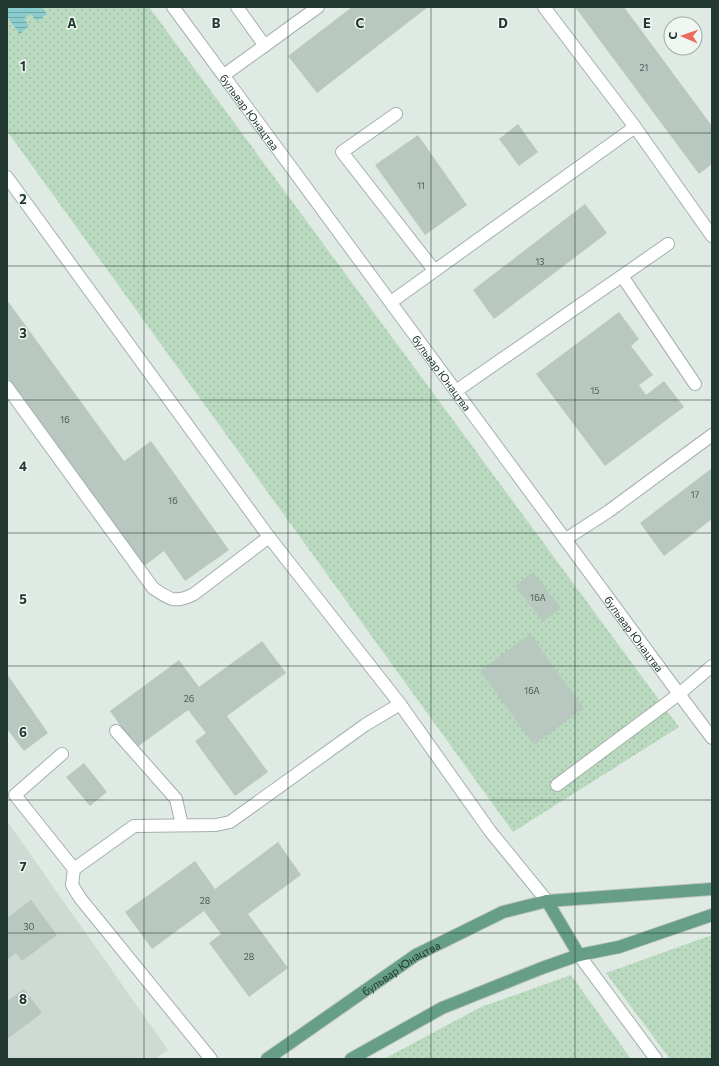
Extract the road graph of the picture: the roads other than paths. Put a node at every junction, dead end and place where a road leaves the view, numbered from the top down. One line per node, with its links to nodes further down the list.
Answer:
1 (173, 7): 6 (street, бульвар Юнацтва)
2 (237, 7): 5 (street)
3 (318, 7): 5 (street)
4 (544, 7): 8 (street)
5 (265, 46): 6 (street)
6 (224, 76): 14 (street, бульвар Юнацтва)
7 (396, 114): 12 (street)
8 (635, 127): 10 (street); 12 (street)
9 (7, 177): 19 (street)
10 (712, 236)
11 (668, 244): 13 (street)
12 (434, 270): 14 (street)
13 (622, 276): 15 (street); 17 (street)
14 (391, 302): 17 (street, бульвар Юнацтва)
15 (695, 384)
16 (7, 387): 19 (street)
17 (456, 391): 20 (street, бульвар Юнацтва)
18 (712, 435): 20 (street)
19 (269, 537): 23 (street)
20 (566, 539): 22 (street, бульвар Юнацтва)
21 (712, 666): 22 (street)
22 (678, 694): 25 (street, бульвар Юнацтва); 27 (street)
23 (400, 704): 28 (street); 31 (street)
24 (116, 731): 28 (street)
25 (712, 738)
26 (62, 754): 29 (street)
27 (557, 785)
28 (182, 825): 29 (street)
29 (74, 869): 34 (street)
30 (712, 889): 31 (main road, бульвар Юнацтва)
31 (547, 901): 33 (main road); 35 (main road, бульвар Юнацтва)
32 (712, 916): 33 (main road)
33 (579, 955): 36 (main road); 37 (street)
34 (211, 1059)
35 (267, 1059)
36 (351, 1059)
37 (656, 1059)

